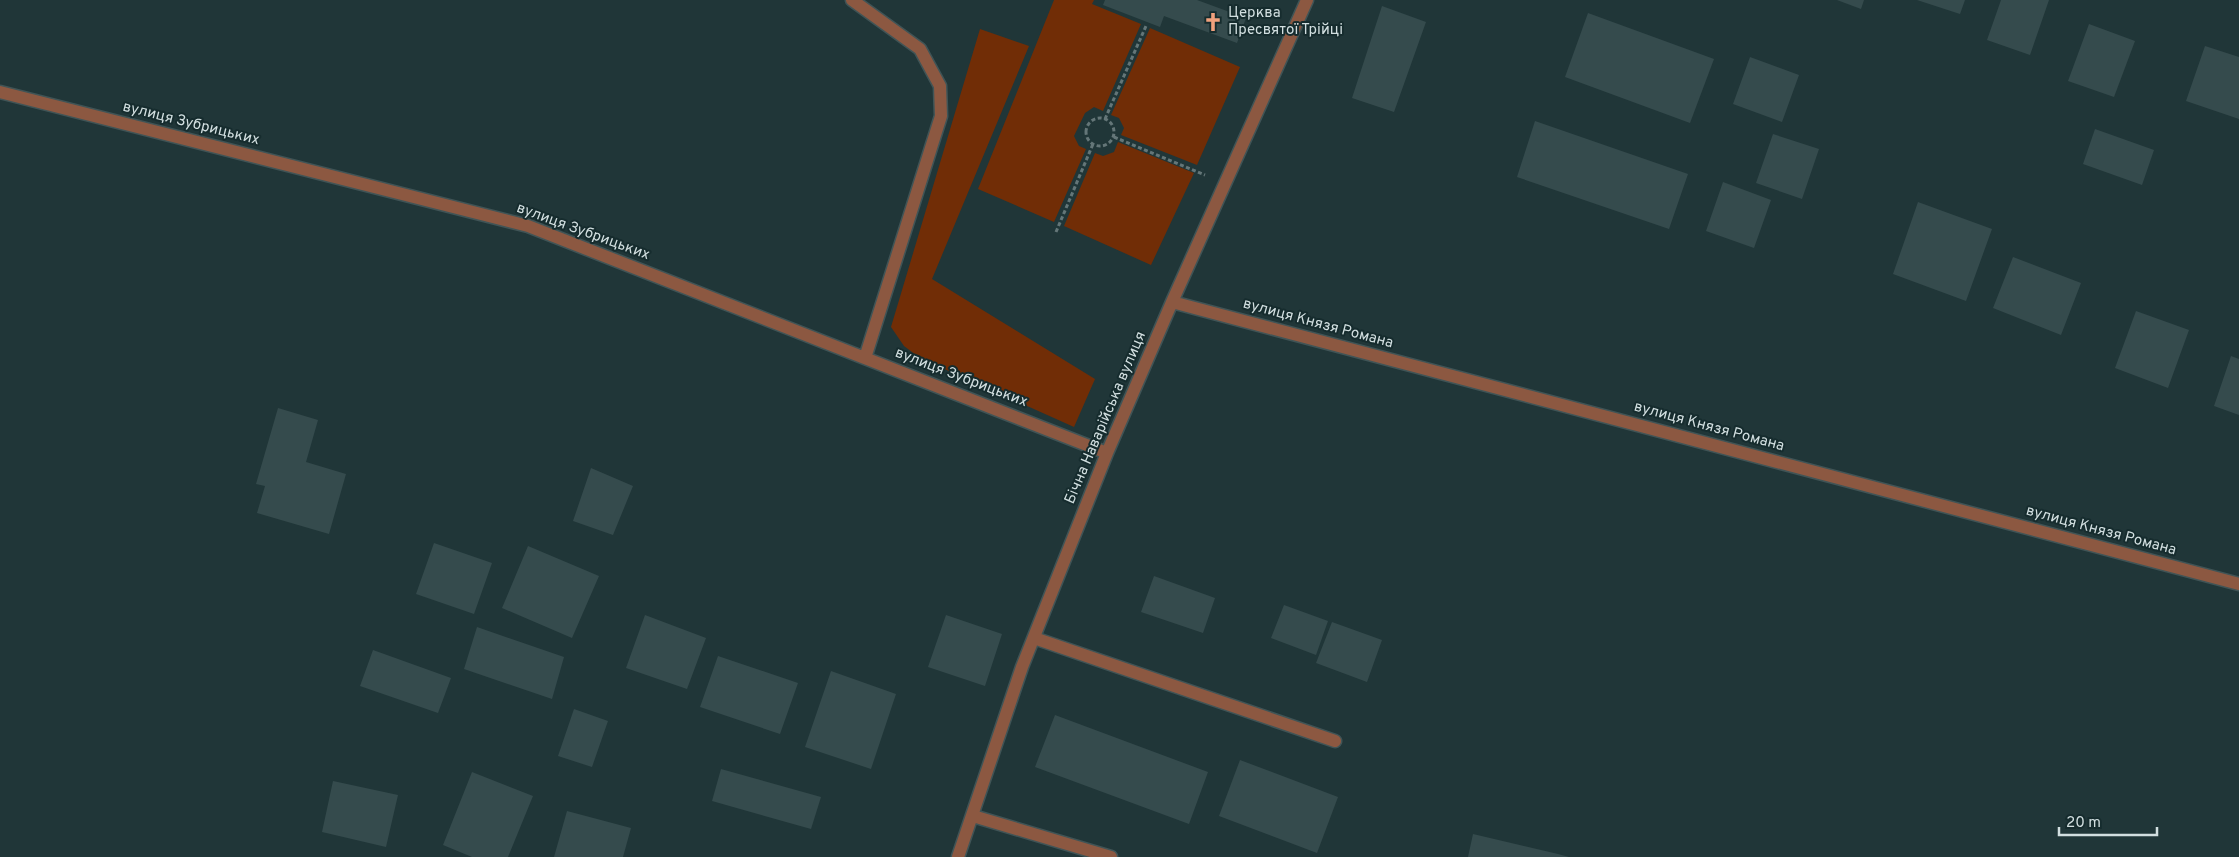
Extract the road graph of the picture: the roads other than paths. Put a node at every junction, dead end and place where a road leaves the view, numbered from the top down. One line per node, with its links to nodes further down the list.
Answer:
1 (852, 0): 5 (street)
2 (1307, 0): 4 (street, Бічна Наварійська вулиця)
3 (1, 97): 5 (street, вулиця Зубрицьких)
4 (1172, 302): 6 (street, Бічна Наварійська вулиця); 7 (street, вулиця Князя Романа)
5 (864, 358): 6 (street, вулиця Зубрицьких)
6 (1107, 453): 8 (street, Бічна Наварійська вулиця)
7 (2239, 584)
8 (1034, 638): 9 (street); 10 (street, Бічна Наварійська вулиця)
9 (1335, 741)
10 (973, 816): 11 (street, Бічна Наварійська вулиця); 12 (street)
11 (958, 857)
12 (1111, 857)

